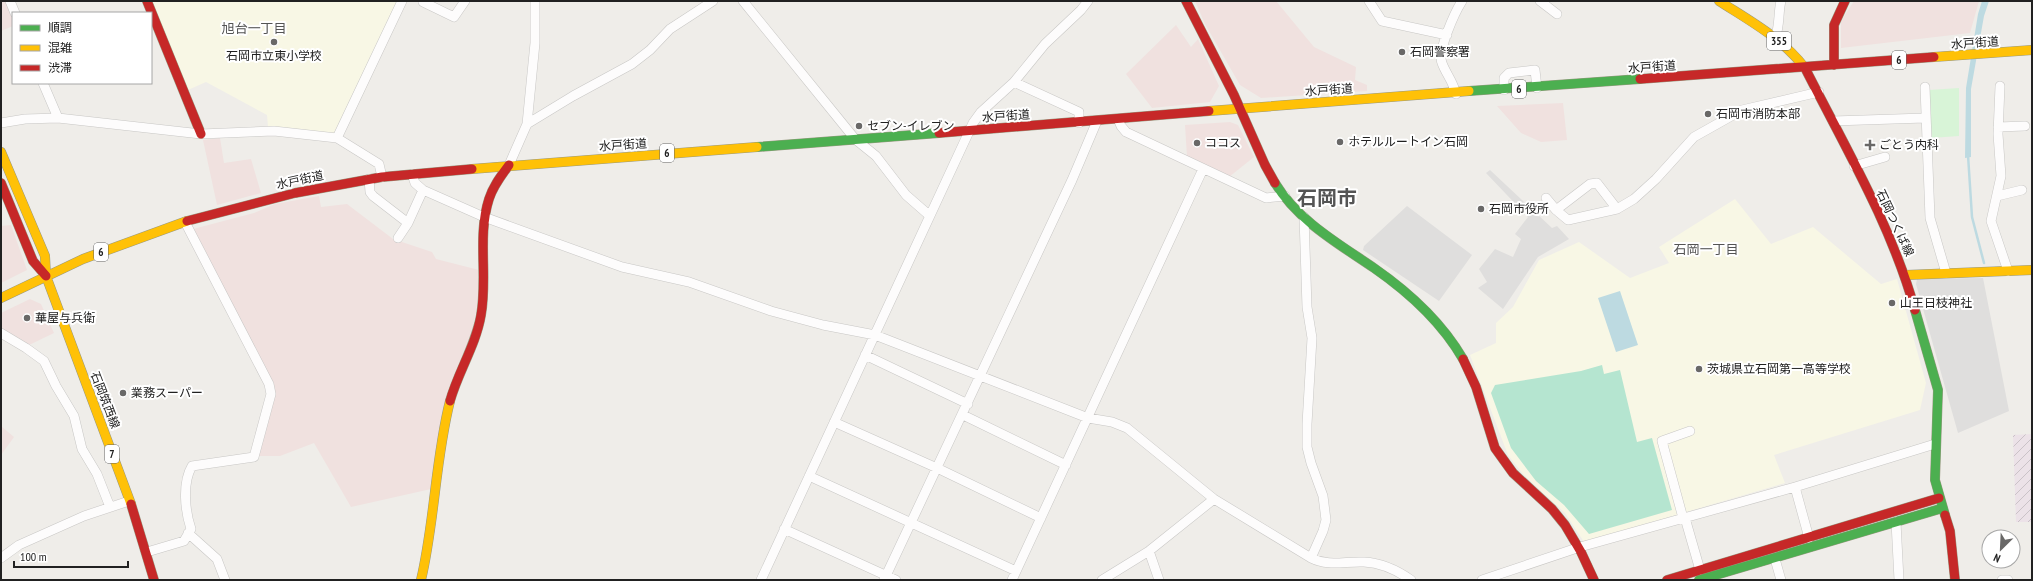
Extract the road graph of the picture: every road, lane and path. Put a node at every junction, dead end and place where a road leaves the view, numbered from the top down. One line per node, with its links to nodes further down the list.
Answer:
1 (10, 1): 17 (street)
2 (147, 1): 18 (main road)
3 (402, 1): 47 (street)
4 (465, 1): 16 (street)
5 (535, 1): 42 (street)
6 (713, 1): 42 (street)
7 (743, 1): 48 (street)
8 (1088, 1): 26 (street)
9 (1186, 1): 34 (main road)
10 (1370, 1): 21 (street)
11 (1462, 1): 21 (street)
12 (1540, 1): 20 (street)
13 (1719, 1): 22 (main road, 355)
14 (1781, 1): 22 (street)
15 (1845, 1): 24 (main road)
16 (423, 2)
17 (15, 12)
18 (151, 12)
19 (152, 13): 46 (main road)
20 (1556, 14)
21 (1447, 35): 33 (street)
22 (1775, 38): 25 (main road, 355)
23 (2031, 50): 24 (main road, 水戸街道 / 6)
24 (1834, 65): 25 (main road, 水戸街道 / 6)
25 (1805, 68): 30 (main road, 水戸街道 / 6); 32 (main road, 石岡つくば線)
26 (1014, 82): 41 (street); 45 (street)
27 (43, 84): 35 (street)
28 (2000, 86): 44 (street)
29 (1925, 87): 36 (street)
30 (1537, 88): 31 (main road, 水戸街道 / 6); 31 (street)
31 (1504, 90): 33 (main road, 水戸街道 / 6)
32 (1818, 92): 39 (main road, 石岡つくば線); 63 (street)
33 (1456, 94): 34 (main road, 水戸街道 / 6)
34 (1240, 108): 37 (main road, 水戸街道 / 6); 60 (main road)
35 (58, 118): 40 (street); 46 (street)
36 (1925, 118): 39 (street); 73 (street)
37 (1118, 119): 38 (main road, 水戸街道 / 6); 53 (street)
38 (1097, 121): 41 (main road, 水戸街道 / 6); 80 (street)
39 (1833, 121): 52 (main road, 石岡つくば線)
40 (1, 123)
41 (1079, 123): 45 (main road, 水戸街道 / 6)
42 (527, 124): 51 (street)
43 (2025, 126): 44 (street)
44 (1998, 127): 61 (street)
45 (970, 131): 48 (main road, 水戸街道 / 6); 65 (street)
46 (201, 134): 47 (street)
47 (337, 138): 55 (street)
48 (855, 138): 51 (main road, 水戸街道 / 6); 65 (street)
49 (1, 152): 75 (main road)
50 (1884, 157): 52 (street)
51 (509, 165): 54 (main road, 水戸街道 / 6); 66 (main road)
52 (1854, 166): 74 (main road, 石岡つくば線)
53 (1204, 169): 60 (street); 83 (street)
54 (412, 174): 55 (main road, 水戸街道 / 6); 58 (street)
55 (382, 177): 56 (main road, 水戸街道 / 6)
56 (368, 179): 68 (main road, 水戸街道 / 6); 69 (street)
57 (1, 183): 75 (main road)
58 (423, 190): 66 (street); 69 (street)
59 (2022, 190): 61 (street)
60 (1285, 196): 67 (main road)
61 (1997, 196): 72 (street)
62 (1546, 198): 64 (street)
63 (1617, 209): 64 (street); 64 (street)
64 (1556, 210)
65 (930, 216): 78 (street)
66 (484, 217): 78 (street); 114 (main road)
67 (1304, 217): 103 (main road); 107 (street)
68 (185, 222): 75 (main road, 水戸街道 / 6); 101 (street)
69 (408, 223): 70 (street)
70 (398, 238)
71 (2032, 270): 72 (main road, 石岡つくば線)
72 (2008, 271): 73 (main road, 石岡つくば線)
73 (1946, 273): 74 (main road, 石岡つくば線)
74 (1906, 275): 86 (main road)
75 (46, 276): 76 (main road, 水戸街道 / 6); 93 (main road, 石岡筑西線 / 7)
76 (1, 298)
77 (1, 334): 94 (street)
78 (875, 335): 79 (street); 80 (street)
79 (866, 355): 81 (street); 84 (street)
80 (981, 376): 81 (street); 83 (street)
81 (968, 404): 82 (street)
82 (963, 415): 87 (street); 88 (street)
83 (1088, 418): 87 (street); 92 (street)
84 (834, 422): 88 (street); 89 (street)
85 (1690, 431): 97 (street)
86 (1935, 444): 90 (street); 91 (main road)
87 (1066, 465): 96 (street)
88 (936, 468): 96 (street); 98 (street)
89 (809, 476): 98 (street); 100 (street)
90 (1795, 487): 97 (street); 102 (street)
91 (1939, 498): 95 (main road); 102 (main road)
92 (1214, 499): 104 (street); 107 (street)
93 (129, 500): 94 (street); 105 (main road, 石岡筑西線 / 7)
94 (110, 507): 106 (street)
95 (1942, 508): 99 (main road); 127 (main road)
96 (1041, 518): 110 (street)
97 (1684, 518): 103 (street); 109 (street)
98 (911, 522): 110 (street); 111 (street)
99 (1896, 522): 108 (main road); 126 (street)
100 (784, 530): 111 (street); 115 (street)
101 (188, 533): 105 (street); 113 (street)
102 (1809, 538): 109 (main road)
103 (1580, 547): 121 (street); 122 (main road)
104 (1148, 551): 118 (street); 119 (street)
105 (147, 552): 112 (main road, 石岡筑西線 / 7)
106 (1, 558)
107 (1311, 558): 120 (street)
108 (1775, 559): 124 (main road); 125 (street)
109 (1700, 570): 123 (main road)
110 (1016, 571): 117 (street)
111 (886, 578): 116 (street)
112 (154, 580)
113 (225, 580)
114 (421, 580)
115 (761, 580)
116 (896, 580)
117 (1012, 580)
118 (1102, 580)
119 (1159, 580)
120 (1410, 580)
121 (1482, 580)
122 (1594, 580)
123 (1667, 580)
124 (1699, 580)
125 (1781, 580)
126 (1899, 580)
127 (1955, 580)
128 (2002, 580): 129 (street)
129 (2008, 580)

